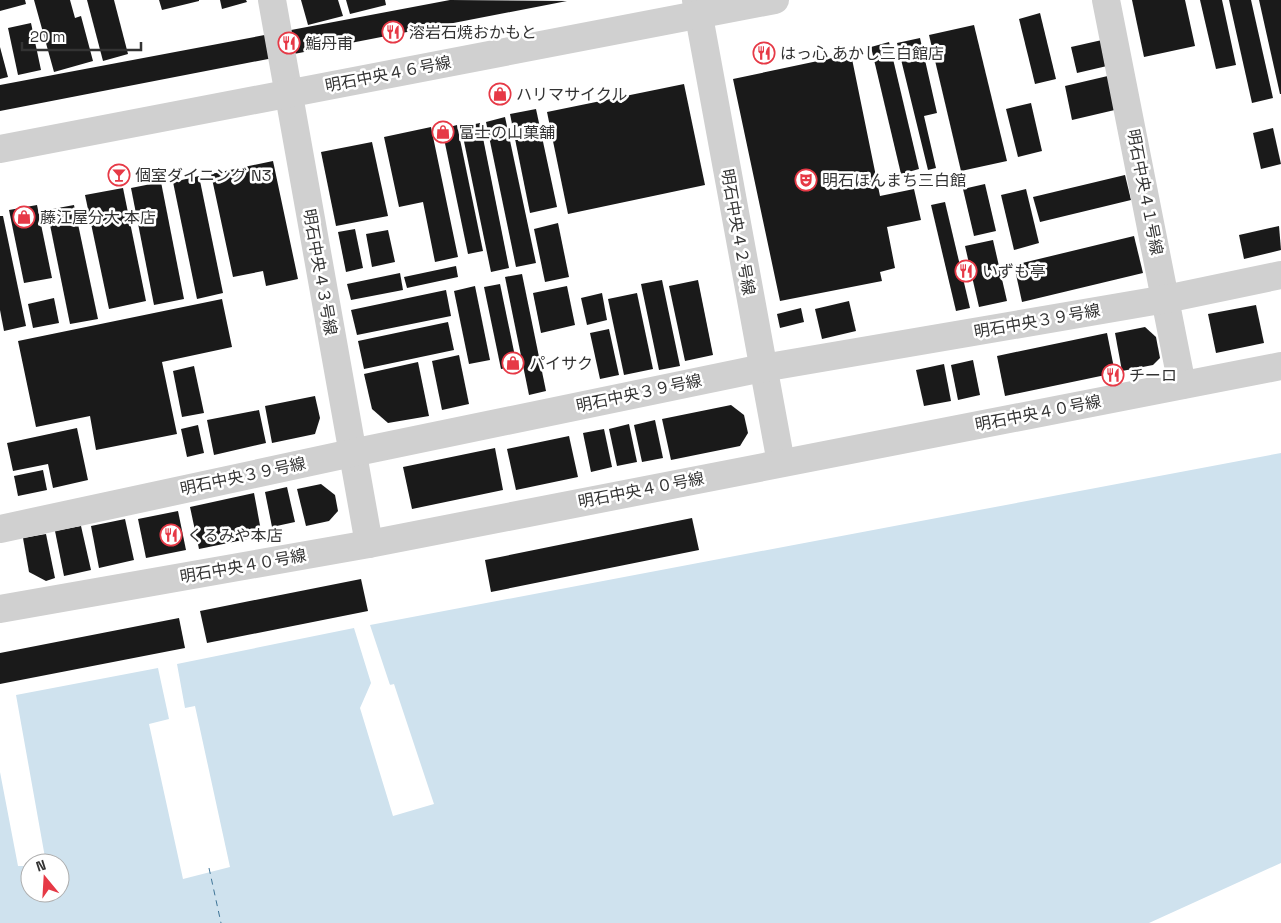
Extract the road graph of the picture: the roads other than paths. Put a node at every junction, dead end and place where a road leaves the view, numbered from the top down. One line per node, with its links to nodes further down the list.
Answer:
1 (272, 0): 5 (street, 明石中央４３号線)
2 (775, 0): 4 (street, 明石中央４６号線)
3 (1106, 0): 8 (street, 明石中央４１号線)
4 (698, 7): 5 (street, 明石中央４６号線); 10 (street, 明石中央４２号線)
5 (288, 94): 6 (street, 明石中央４６号線); 12 (street, 明石中央４３号線)
6 (0, 149)
7 (1281, 274): 8 (street, 明石中央３９号線)
8 (1166, 299): 10 (street, 明石中央３９号線); 11 (street, 明石中央４１号線)
9 (1281, 366): 11 (street, 明石中央４０号線)
10 (763, 368): 12 (street, 明石中央３９号線); 13 (street, 明石中央４２号線)
11 (1182, 385): 13 (street, 明石中央４０号線)
12 (352, 453): 14 (street, 明石中央３９号線); 15 (street, 明石中央４３号線)
13 (781, 463): 15 (street, 明石中央４０号線)
14 (0, 529)
15 (369, 544): 16 (street, 明石中央４０号線)
16 (0, 609)

